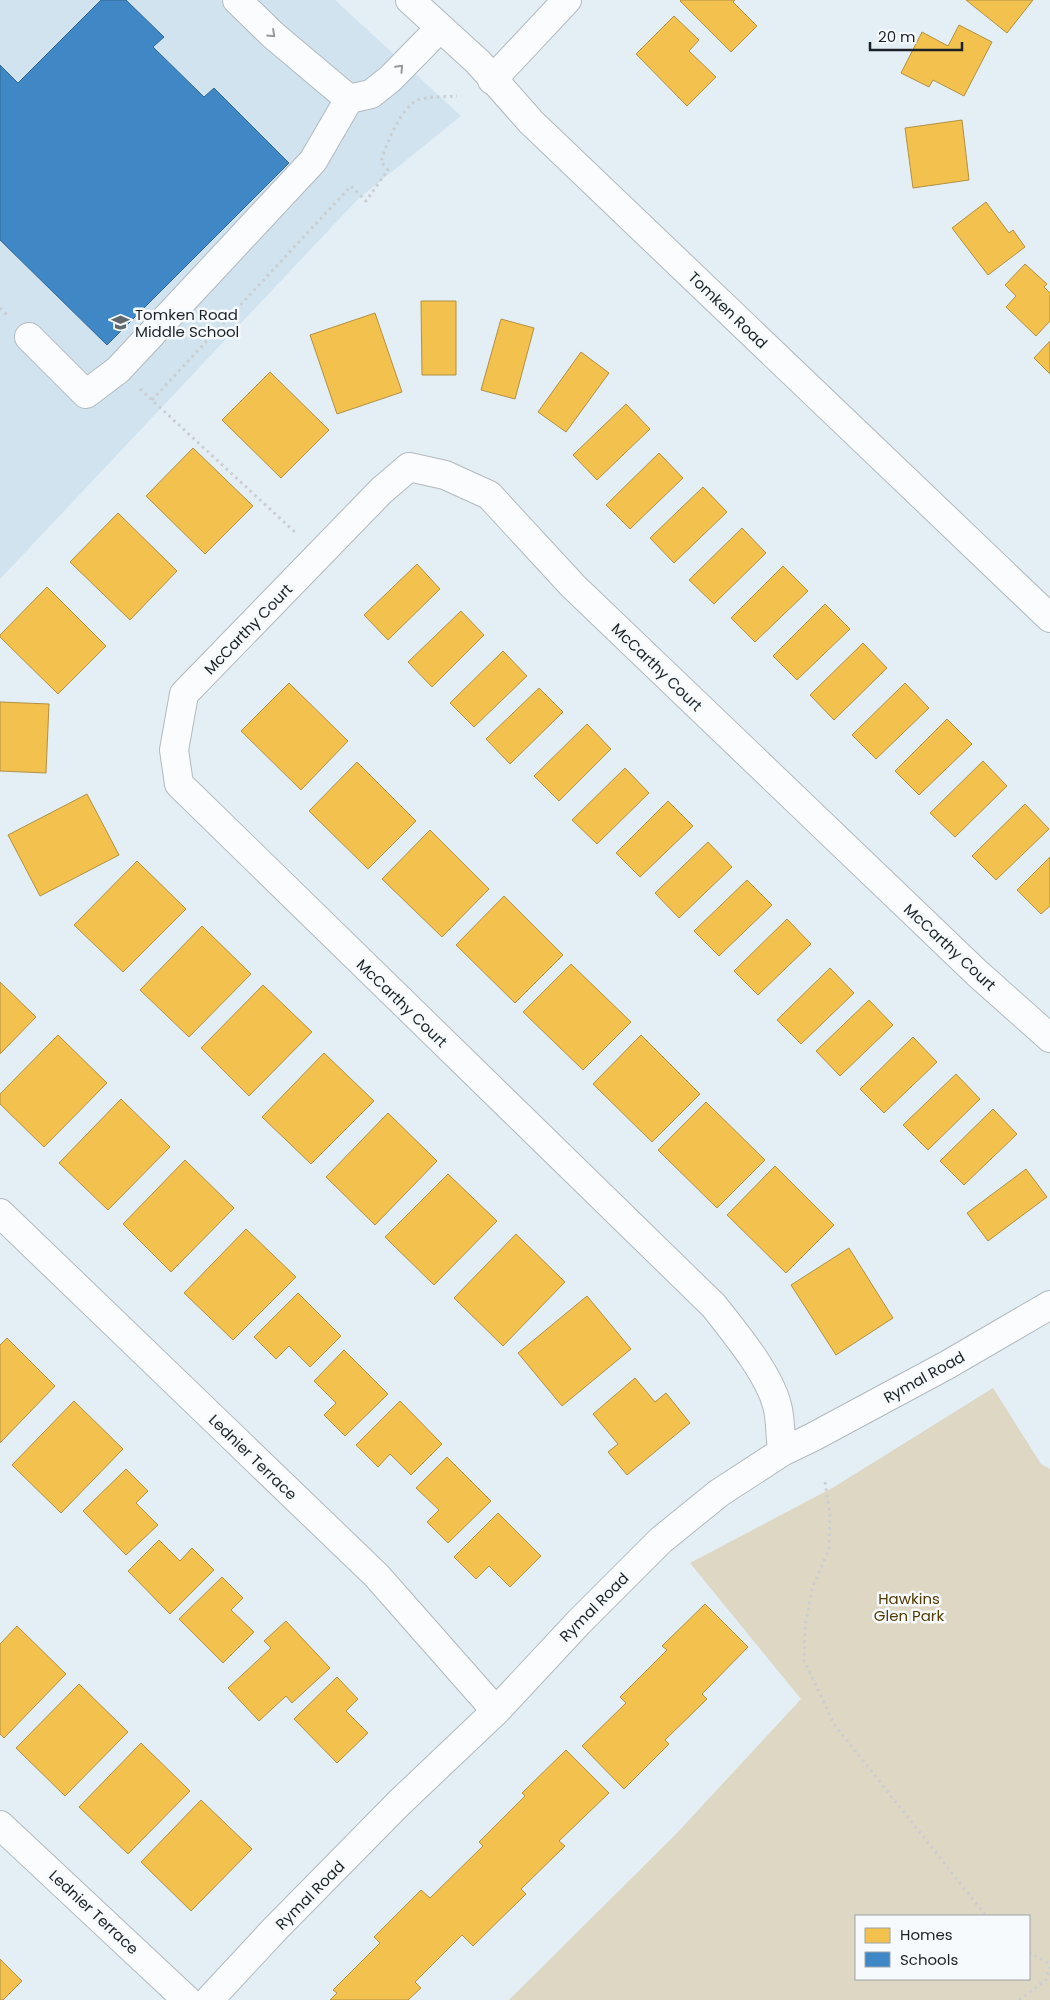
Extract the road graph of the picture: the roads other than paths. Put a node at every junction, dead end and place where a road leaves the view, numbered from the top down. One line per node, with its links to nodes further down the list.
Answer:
1 (237, 0): 6 (street, one-way to 6)
2 (410, 0): 4 (street, Tomken Road)
3 (568, 0): 5 (street)
4 (440, 28): 5 (street, Tomken Road); 6 (street, one-way to 4)
5 (492, 80): 8 (street, Tomken Road)
6 (349, 99): 7 (street)
7 (29, 337)
8 (1050, 618)
9 (1050, 1038): 12 (street, McCarthy Court)
10 (0, 1213): 13 (street, Lednier Terrace)
11 (1050, 1305): 12 (street, Rymal Road)
12 (782, 1452): 13 (street, Rymal Road)
13 (496, 1710): 16 (street, Rymal Road)
14 (0, 1825): 15 (street, Lednier Terrace)
15 (187, 2000)
16 (209, 2000)

